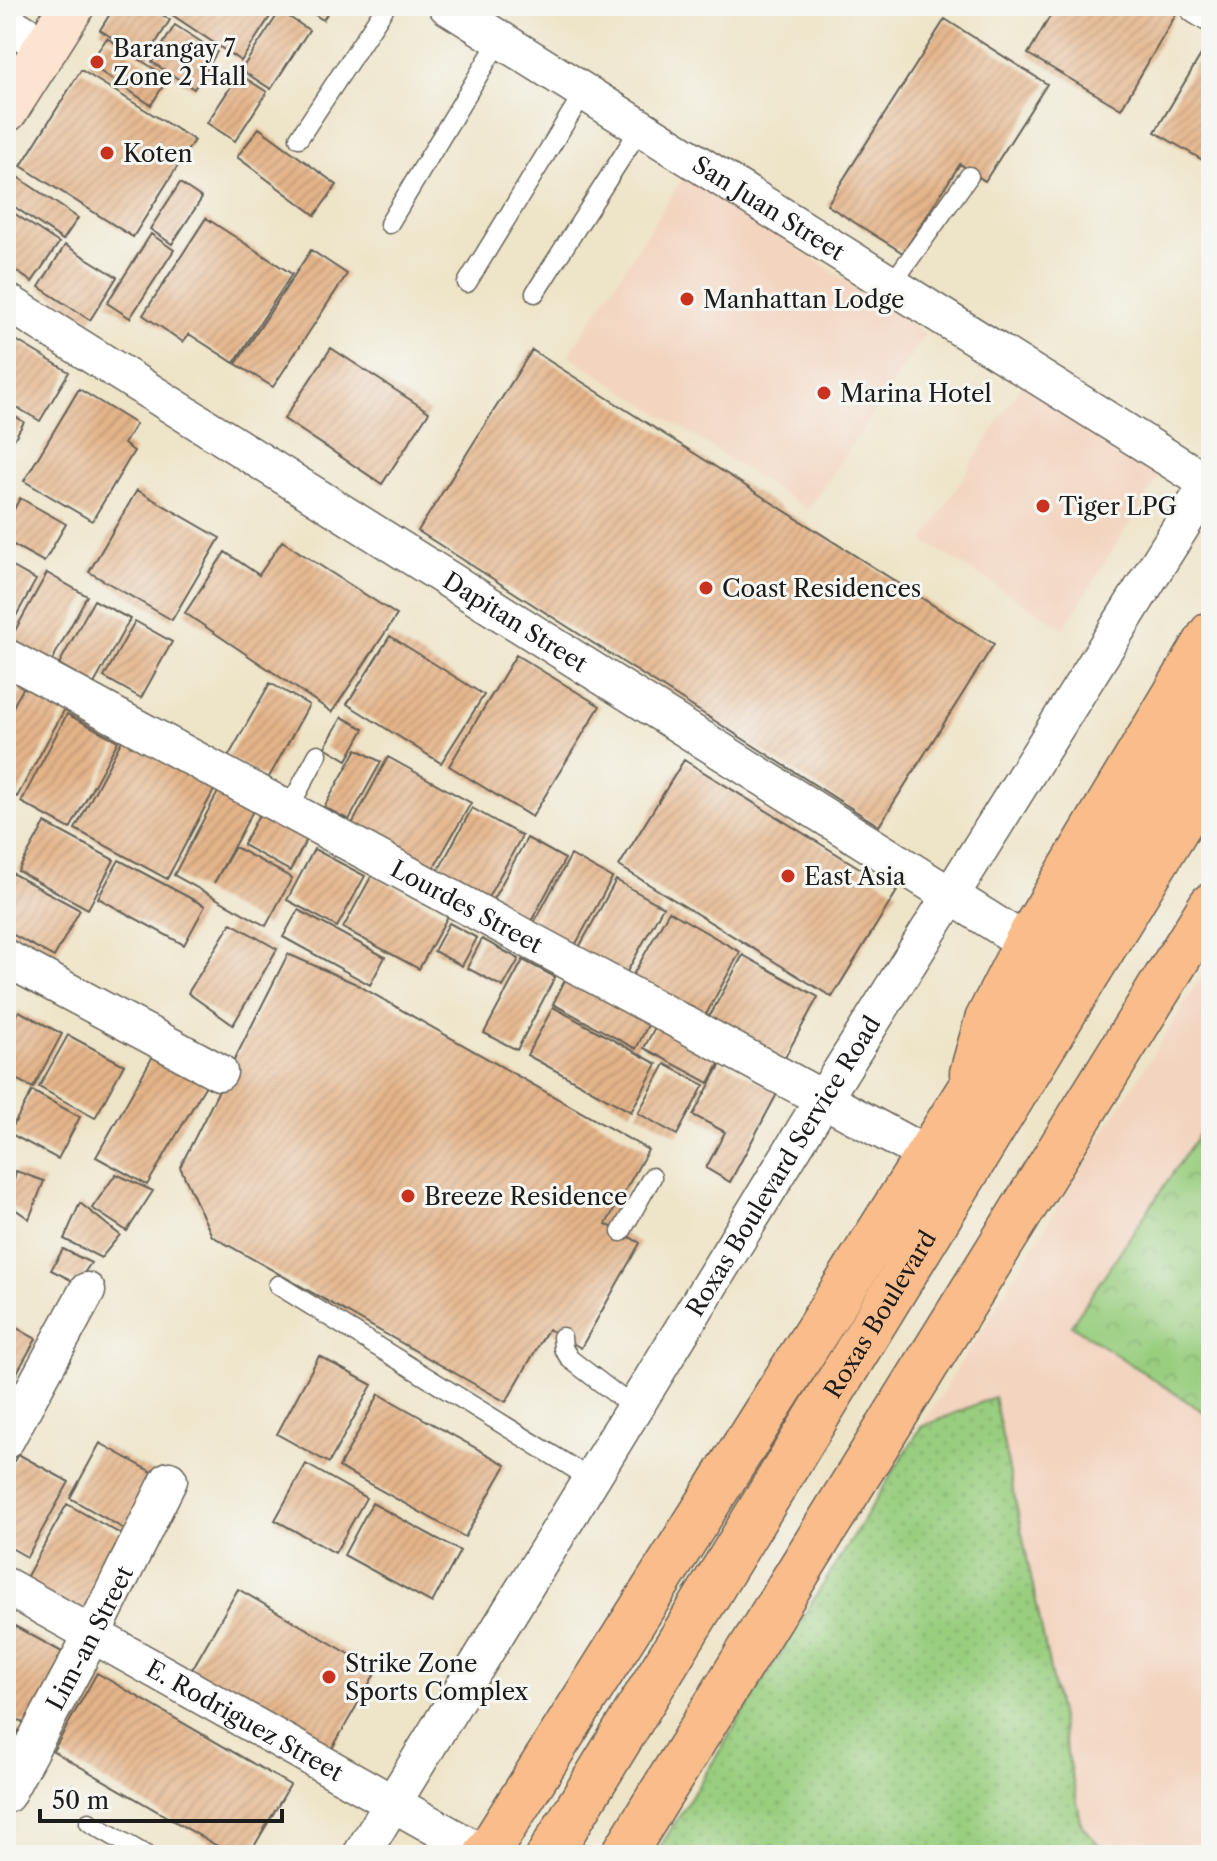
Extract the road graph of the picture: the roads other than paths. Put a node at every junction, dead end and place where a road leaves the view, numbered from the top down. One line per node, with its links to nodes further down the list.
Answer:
1 (72, 6): 8 (main road)
2 (386, 6): 12 (lane)
3 (447, 6): 7 (street, San Juan Street)
4 (1198, 6): 5 (street)
5 (1211, 14)
6 (6, 22): 8 (street)
7 (500, 39): 9 (street, San Juan Street); 14 (lane)
8 (46, 47): 10 (main road)
9 (584, 92): 11 (street, San Juan Street); 15 (lane)
10 (6, 110)
11 (641, 127): 16 (street, San Juan Street); 17 (lane)
12 (299, 138)
13 (969, 176): 16 (lane)
14 (389, 224)
15 (467, 283)
16 (891, 285): 19 (street, San Juan Street)
17 (535, 293)
18 (6, 301): 27 (street, Dapitan Street)
19 (1210, 483): 27 (street, Roxas Boulevard Service Road)
20 (1211, 634): 29 (main road, Roxas Boulevard)
21 (6, 657): 25 (street, Lourdes Street)
22 (1211, 706): 26 (main road, Roxas Boulevard)
23 (318, 754): 25 (lane)
24 (1211, 772): 26 (main road, Roxas Boulevard)
25 (280, 805): 33 (street, Lourdes Street)
26 (1137, 856): 32 (main road, Roxas Boulevard); 52 (main road, Roxas Boulevard)
27 (951, 896): 29 (street, Dapitan Street); 33 (street, Roxas Boulevard Service Road)
28 (1211, 905): 53 (main road)
29 (1026, 943): 32 (main road, Roxas Boulevard)
30 (6, 958): 31 (street)
31 (219, 1072)
32 (968, 1088): 34 (main road, Roxas Boulevard)
33 (824, 1098): 34 (street, Lourdes Street); 40 (street, Roxas Boulevard Service Road)
34 (927, 1155): 51 (main road, Roxas Boulevard)
35 (652, 1177): 36 (lane)
36 (621, 1232)
37 (278, 1285): 42 (lane)
38 (87, 1291): 41 (street)
39 (562, 1337): 40 (lane)
40 (634, 1408): 42 (street, Roxas Boulevard Service Road)
41 (6, 1440)
42 (591, 1479): 47 (street, Roxas Boulevard Service Road)
43 (169, 1480): 45 (street, Lim-an Street)
44 (6, 1586): 45 (street, E. Rodriguez Street)
45 (93, 1633): 46 (street, Lim-an Street); 47 (street, E. Rodriguez Street)
46 (6, 1795)
47 (392, 1803): 50 (street, Roxas Boulevard Service Road); 51 (street, E. Rodriguez Street)
48 (89, 1822): 49 (lane)
49 (146, 1855)
50 (361, 1855)
51 (485, 1855)
52 (549, 1855)
53 (623, 1855)

